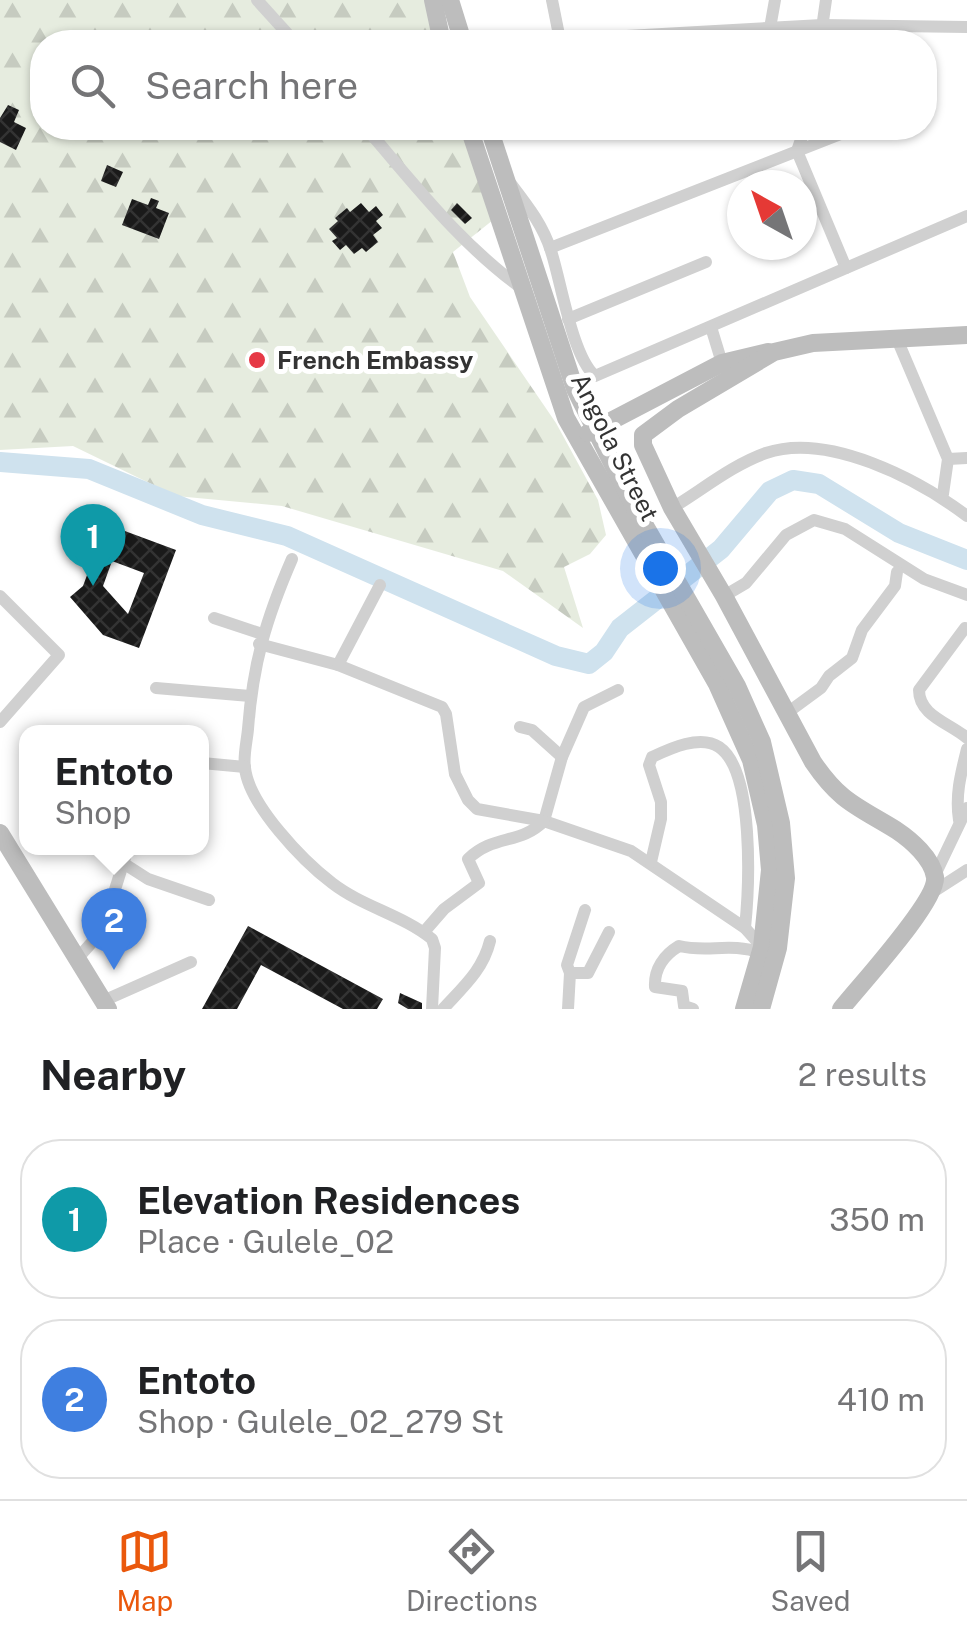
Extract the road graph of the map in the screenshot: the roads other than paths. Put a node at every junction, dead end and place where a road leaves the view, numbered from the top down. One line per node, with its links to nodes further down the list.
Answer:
1 (257, 0): 10 (street)
2 (432, 0): 11 (main road)
3 (450, 0): 12 (main road)
4 (552, 0): 13 (street)
5 (775, 0): 9 (street)
6 (826, 0): 7 (street)
7 (822, 25): 8 (street); 9 (street); 15 (street)
8 (966, 27)
9 (770, 28): 14 (street)
10 (284, 30)
11 (439, 30)
12 (459, 30)
13 (558, 30)
14 (742, 30)
15 (821, 30)
16 (376, 140): 27 (street)
17 (474, 140): 27 (main road, Angola Street)
18 (494, 140): 22 (main road)
19 (801, 140): 21 (street)
20 (826, 140): 21 (street)
21 (798, 151): 24 (street); 26 (street)
22 (508, 180): 24 (street); 27 (main road)
23 (967, 216): 26 (street)
24 (550, 248): 28 (street)
25 (706, 262): 28 (street)
26 (846, 268): 29 (street)
27 (532, 289): 34 (main road); 35 (main road, Angola Street)
28 (568, 319): 29 (street)
29 (711, 326): 33 (street)
30 (967, 335): 31 (main road)
31 (897, 338): 32 (main road); 37 (street)
32 (774, 352): 33 (main road); 40 (main road)
33 (722, 363): 34 (main road)
34 (596, 430): 35 (main road); 39 (main road)
35 (578, 438): 39 (main road, Angola Street)
36 (967, 458): 37 (street)
37 (948, 459): 38 (street)
38 (943, 494)
39 (623, 502): 73 (main road, Angola Street)
40 (672, 508): 41 (street); 47 (main road)
41 (967, 516)
42 (292, 559): 50 (street)
43 (897, 572): 55 (street)
44 (380, 586): 51 (street)
45 (967, 595): 47 (street)
46 (0, 596): 56 (street)
47 (724, 596): 55 (main road)
48 (214, 618): 50 (street)
49 (965, 628): 58 (street)
50 (260, 638): 51 (street); 54 (street)
51 (338, 664): 64 (street)
52 (156, 688): 54 (street)
53 (618, 690): 60 (street)
54 (250, 696): 62 (street)
55 (786, 713): 70 (main road)
56 (0, 722)
57 (520, 727): 60 (street)
58 (967, 738)
59 (967, 749): 63 (street)
60 (562, 757): 64 (street)
61 (209, 764): 62 (street)
62 (245, 768): 75 (street)
63 (963, 814): 70 (street)
64 (544, 822): 67 (street); 75 (street)
65 (0, 832): 79 (main road)
66 (126, 855): 68 (street)
67 (652, 862): 74 (street); 74 (street)
68 (124, 863): 71 (street); 79 (street)
69 (967, 870): 70 (street)
70 (934, 884): 89 (main road)
71 (209, 900)
72 (586, 910): 81 (street)
73 (774, 914): 78 (main road, Angola Street); 88 (main road)
74 (745, 928): 78 (street)
75 (424, 932): 83 (street)
76 (608, 932): 81 (street)
77 (490, 940): 84 (street)
78 (762, 950): 86 (street); 87 (main road, Angola Street)
79 (78, 958): 82 (main road)
80 (191, 962): 82 (street)
81 (570, 973): 85 (street)
82 (106, 1005)
83 (432, 1009)
84 (443, 1009)
85 (568, 1009)
86 (693, 1009)
87 (744, 1009)
88 (761, 1009)
89 (841, 1009)

